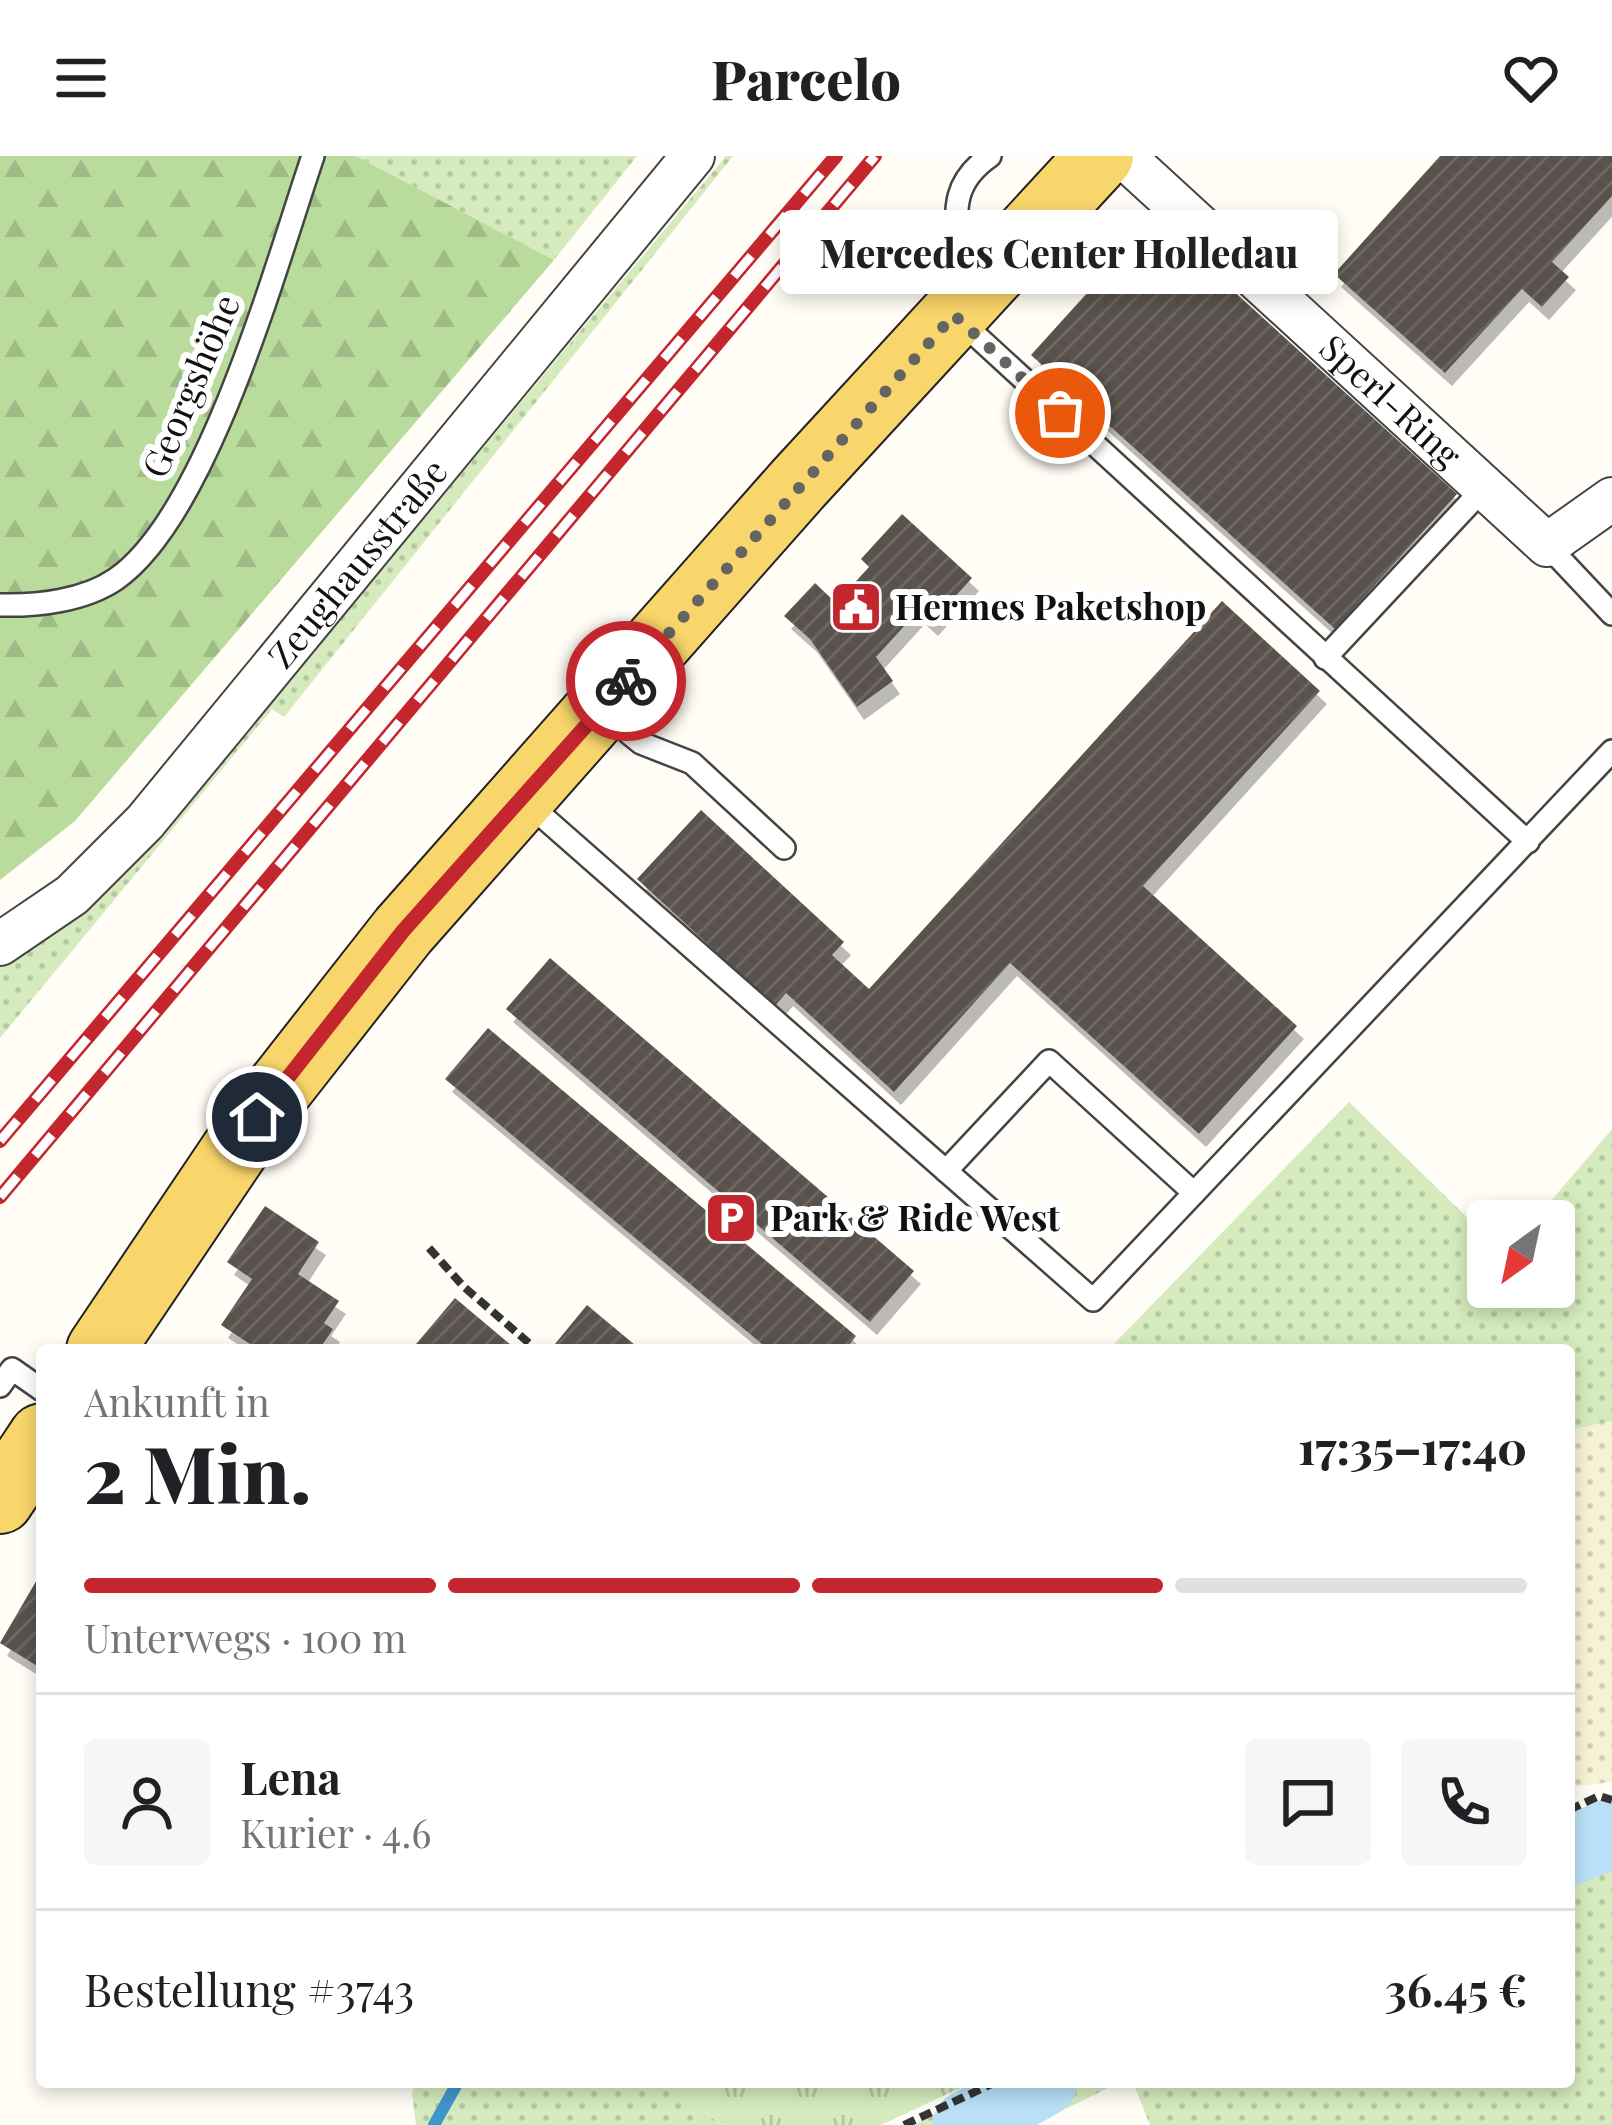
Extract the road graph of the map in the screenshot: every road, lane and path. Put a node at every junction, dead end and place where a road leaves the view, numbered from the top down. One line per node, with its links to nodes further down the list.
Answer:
1 (313, 156): 10 (lane, Georgshöhe)
2 (692, 156): 18 (street, Zeughausstraße)
3 (990, 156): 6 (lane)
4 (1100, 156): 6 (main road)
5 (1123, 156): 7 (street, Sperl-Ring)
6 (954, 315): 12 (lane); 13 (main road)
7 (1484, 488): 9 (street, Sperl-Ring); 12 (lane)
8 (1612, 499): 9 (street)
9 (1546, 545): 11 (lane)
10 (0, 605)
11 (1612, 614)
12 (1325, 658): 16 (lane)
13 (601, 710): 15 (main road); 17 (lane)
14 (1612, 751): 16 (lane)
15 (523, 799): 19 (lane); 22 (main road)
16 (1528, 842): 20 (lane)
17 (784, 848)
18 (0, 944)
19 (946, 1171): 20 (lane); 20 (lane)
20 (1194, 1193)
21 (429, 1248): 23 (path)
22 (104, 1344)
23 (530, 1344)
24 (0, 1386): 25 (lane)
25 (36, 1386)
26 (36, 1446): 27 (main road)
27 (0, 1500)
28 (1612, 1801): 29 (path)
29 (1575, 1807)
30 (977, 2088): 31 (path)
31 (904, 2125)

